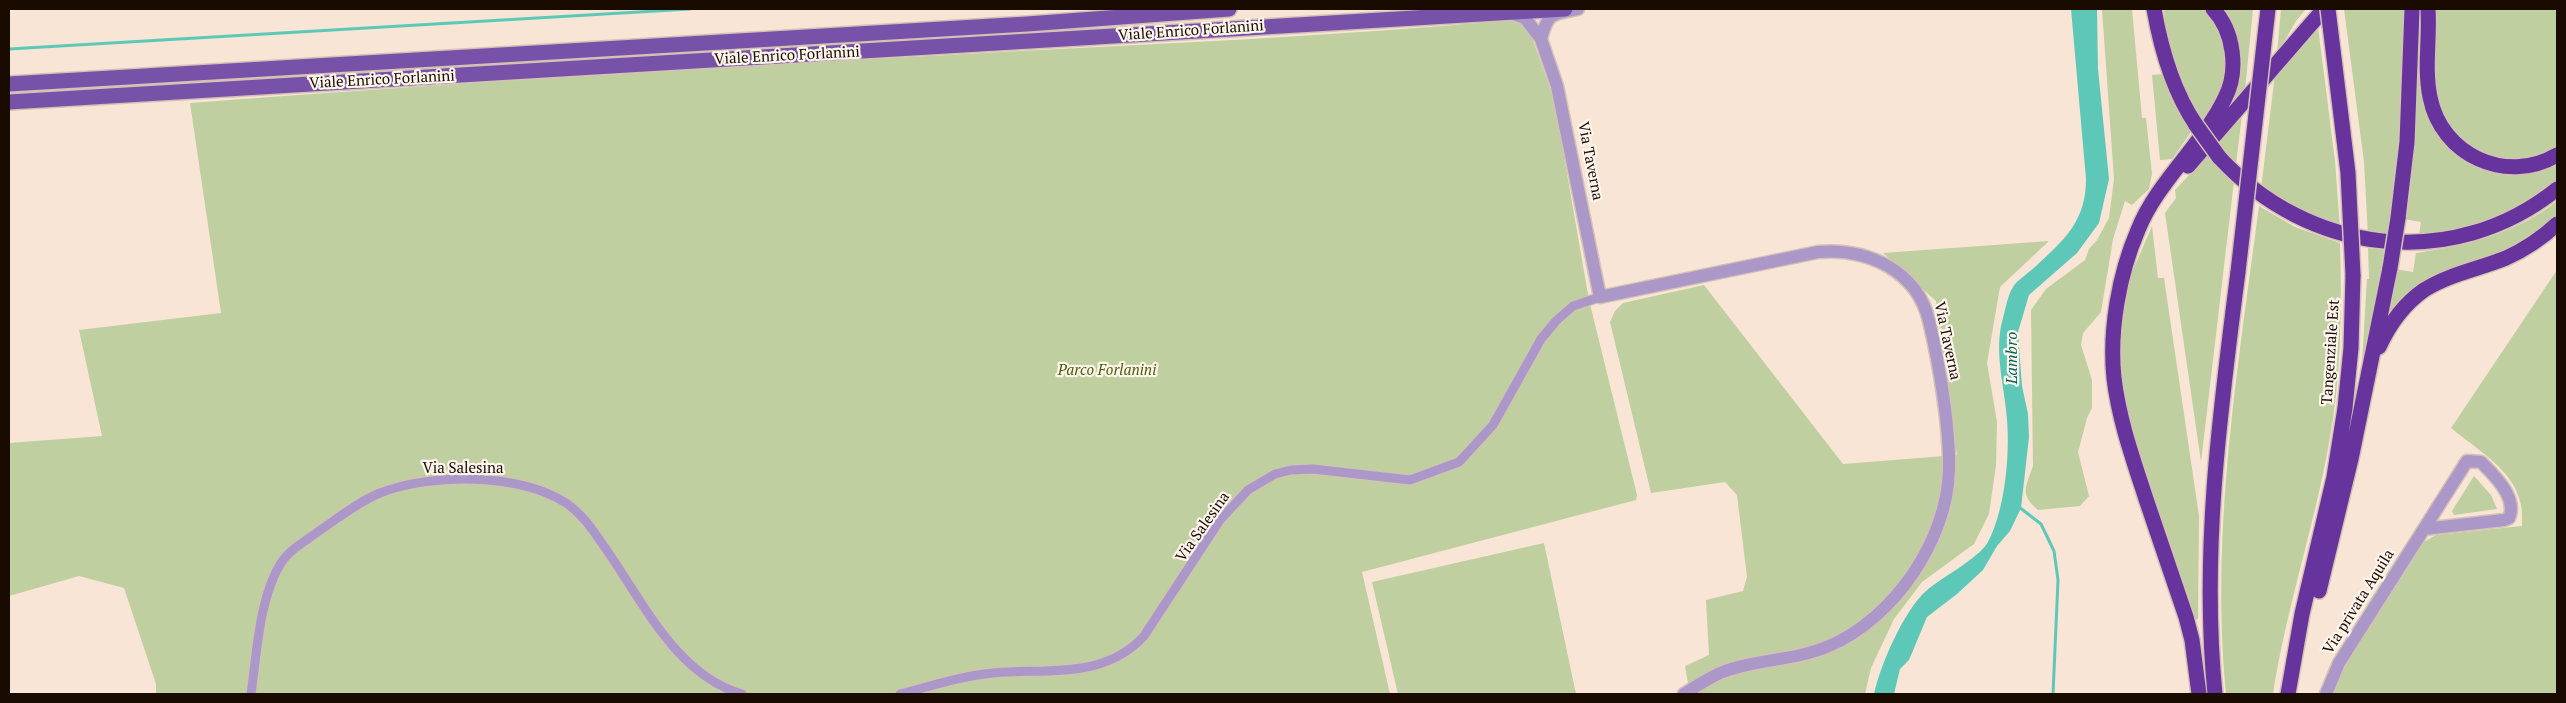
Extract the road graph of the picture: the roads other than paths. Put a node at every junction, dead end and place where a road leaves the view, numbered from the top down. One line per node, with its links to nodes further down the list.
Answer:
1 (1230, 9): 13 (main road, Viale Enrico Forlanini)
2 (1564, 9): 11 (main road, Viale Enrico Forlanini)
3 (1578, 9): 12 (street)
4 (2154, 9): 16 (highway, bridge)
5 (2213, 9): 18 (highway)
6 (2268, 9): 28 (highway, bridge)
7 (2324, 9): 18 (highway)
8 (2328, 9): 21 (highway, Tangenziale Est, bridge)
9 (2412, 9): 20 (highway, bridge)
10 (2428, 9): 15 (highway)
11 (1509, 12): 12 (street, Via Taverna); 14 (main road, Viale Enrico Forlanini)
12 (1541, 39): 19 (street, Via Taverna)
13 (9, 84)
14 (9, 102)
15 (2557, 155)
16 (2557, 189)
17 (2557, 224): 20 (highway)
18 (2128, 262): 27 (highway)
19 (1600, 297): 25 (street, Via Salesina); 26 (street, Via Taverna)
20 (2369, 374): 21 (highway)
21 (2328, 529): 29 (highway, Tangenziale Est)
22 (2424, 529): 22 (street, Via privata Aquila); 30 (street, Via privata Aquila)
23 (251, 694): 24 (street, Via Salesina)
24 (742, 694)
25 (900, 694)
26 (1684, 694)
27 (2199, 694)
28 (2215, 694)
29 (2288, 694)
30 (2326, 694)

